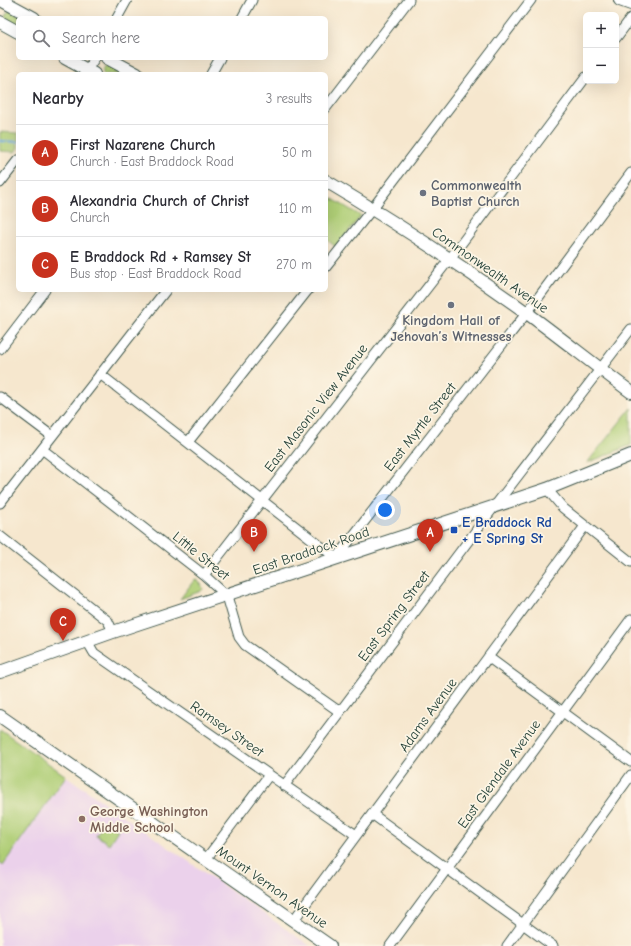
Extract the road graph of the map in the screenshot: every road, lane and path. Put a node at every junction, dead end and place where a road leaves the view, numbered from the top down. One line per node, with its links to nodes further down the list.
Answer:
1 (1, 0): 8 (main road)
2 (127, 0): 9 (street)
3 (252, 0): 10 (street)
4 (409, 0): 24 (street)
5 (530, 0): 29 (street)
6 (620, 0): 7 (main road)
7 (631, 4)
8 (30, 16)
9 (118, 16)
10 (243, 16)
11 (631, 18): 14 (street)
12 (0, 22): 13 (main road)
13 (16, 31)
14 (619, 34)
15 (68, 60): 19 (main road)
16 (93, 60): 20 (street)
17 (111, 60): 21 (main road)
18 (219, 60): 22 (street)
19 (86, 72)
20 (88, 72)
21 (133, 72)
22 (212, 72)
23 (583, 82): 30 (street, East Masonic View Avenue)
24 (328, 105)
25 (16, 163): 28 (street)
26 (631, 173): 35 (street, East Myrtle Street)
27 (328, 182): 29 (main road, Commonwealth Avenue)
28 (0, 183)
29 (372, 208): 30 (main road, Commonwealth Avenue); 31 (street)
30 (450, 259): 35 (main road, Commonwealth Avenue); 47 (street, East Masonic View Avenue)
31 (328, 264)
32 (43, 292): 37 (street)
33 (164, 292): 39 (street)
34 (306, 292): 43 (street)
35 (526, 313): 38 (main road, Commonwealth Avenue); 52 (street, East Myrtle Street)
36 (631, 329): 38 (street, East Spring Street)
37 (0, 349)
38 (600, 369): 40 (main road, Commonwealth Avenue); 49 (street, East Spring Street)
39 (100, 374): 42 (street); 43 (street)
40 (631, 392)
41 (0, 397): 42 (street)
42 (52, 436): 44 (street)
43 (188, 442): 47 (street)
44 (42, 449): 48 (street); 54 (street, Little Street)
45 (631, 455): 46 (main road, East Braddock Road)
46 (547, 489): 49 (main road, East Braddock Road); 50 (street)
47 (262, 501): 52 (street); 54 (street, East Masonic View Avenue)
48 (0, 503)
49 (493, 507): 52 (main road, East Braddock Road); 61 (street, East Spring Street)
50 (585, 526): 53 (street); 59 (street, Adams Avenue)
51 (0, 536): 57 (street)
52 (336, 558): 55 (main road, East Braddock Road)
53 (631, 562)
54 (204, 575): 55 (street, Little Street)
55 (227, 596): 57 (main road, East Braddock Road); 61 (street, Little Street)
56 (631, 619): 62 (street, East Glendale Avenue)
57 (113, 632): 58 (main road, East Braddock Road)
58 (87, 641): 60 (main road, East Braddock Road); 65 (street, Ramsey Street)
59 (488, 657): 62 (street); 68 (street, Adams Avenue)
60 (0, 672)
61 (340, 712): 67 (street, East Spring Street)
62 (562, 712): 64 (street); 71 (street, East Glendale Avenue)
63 (0, 716): 70 (main road, Mount Vernon Avenue)
64 (631, 762)
65 (269, 775): 67 (street, Ramsey Street); 70 (street)
66 (631, 776): 73 (street)
67 (284, 786): 69 (street, Ramsey Street)
68 (372, 814): 69 (street, Adams Avenue); 71 (street)
69 (356, 836): 72 (street, Adams Avenue)
70 (206, 859): 72 (main road, Mount Vernon Avenue)
71 (446, 868): 73 (street); 75 (street, East Glendale Avenue)
72 (293, 921): 74 (main road, Mount Vernon Avenue)
73 (523, 924): 76 (street); 77 (street)
74 (330, 946)
75 (390, 946)
76 (507, 946)
77 (553, 946)

